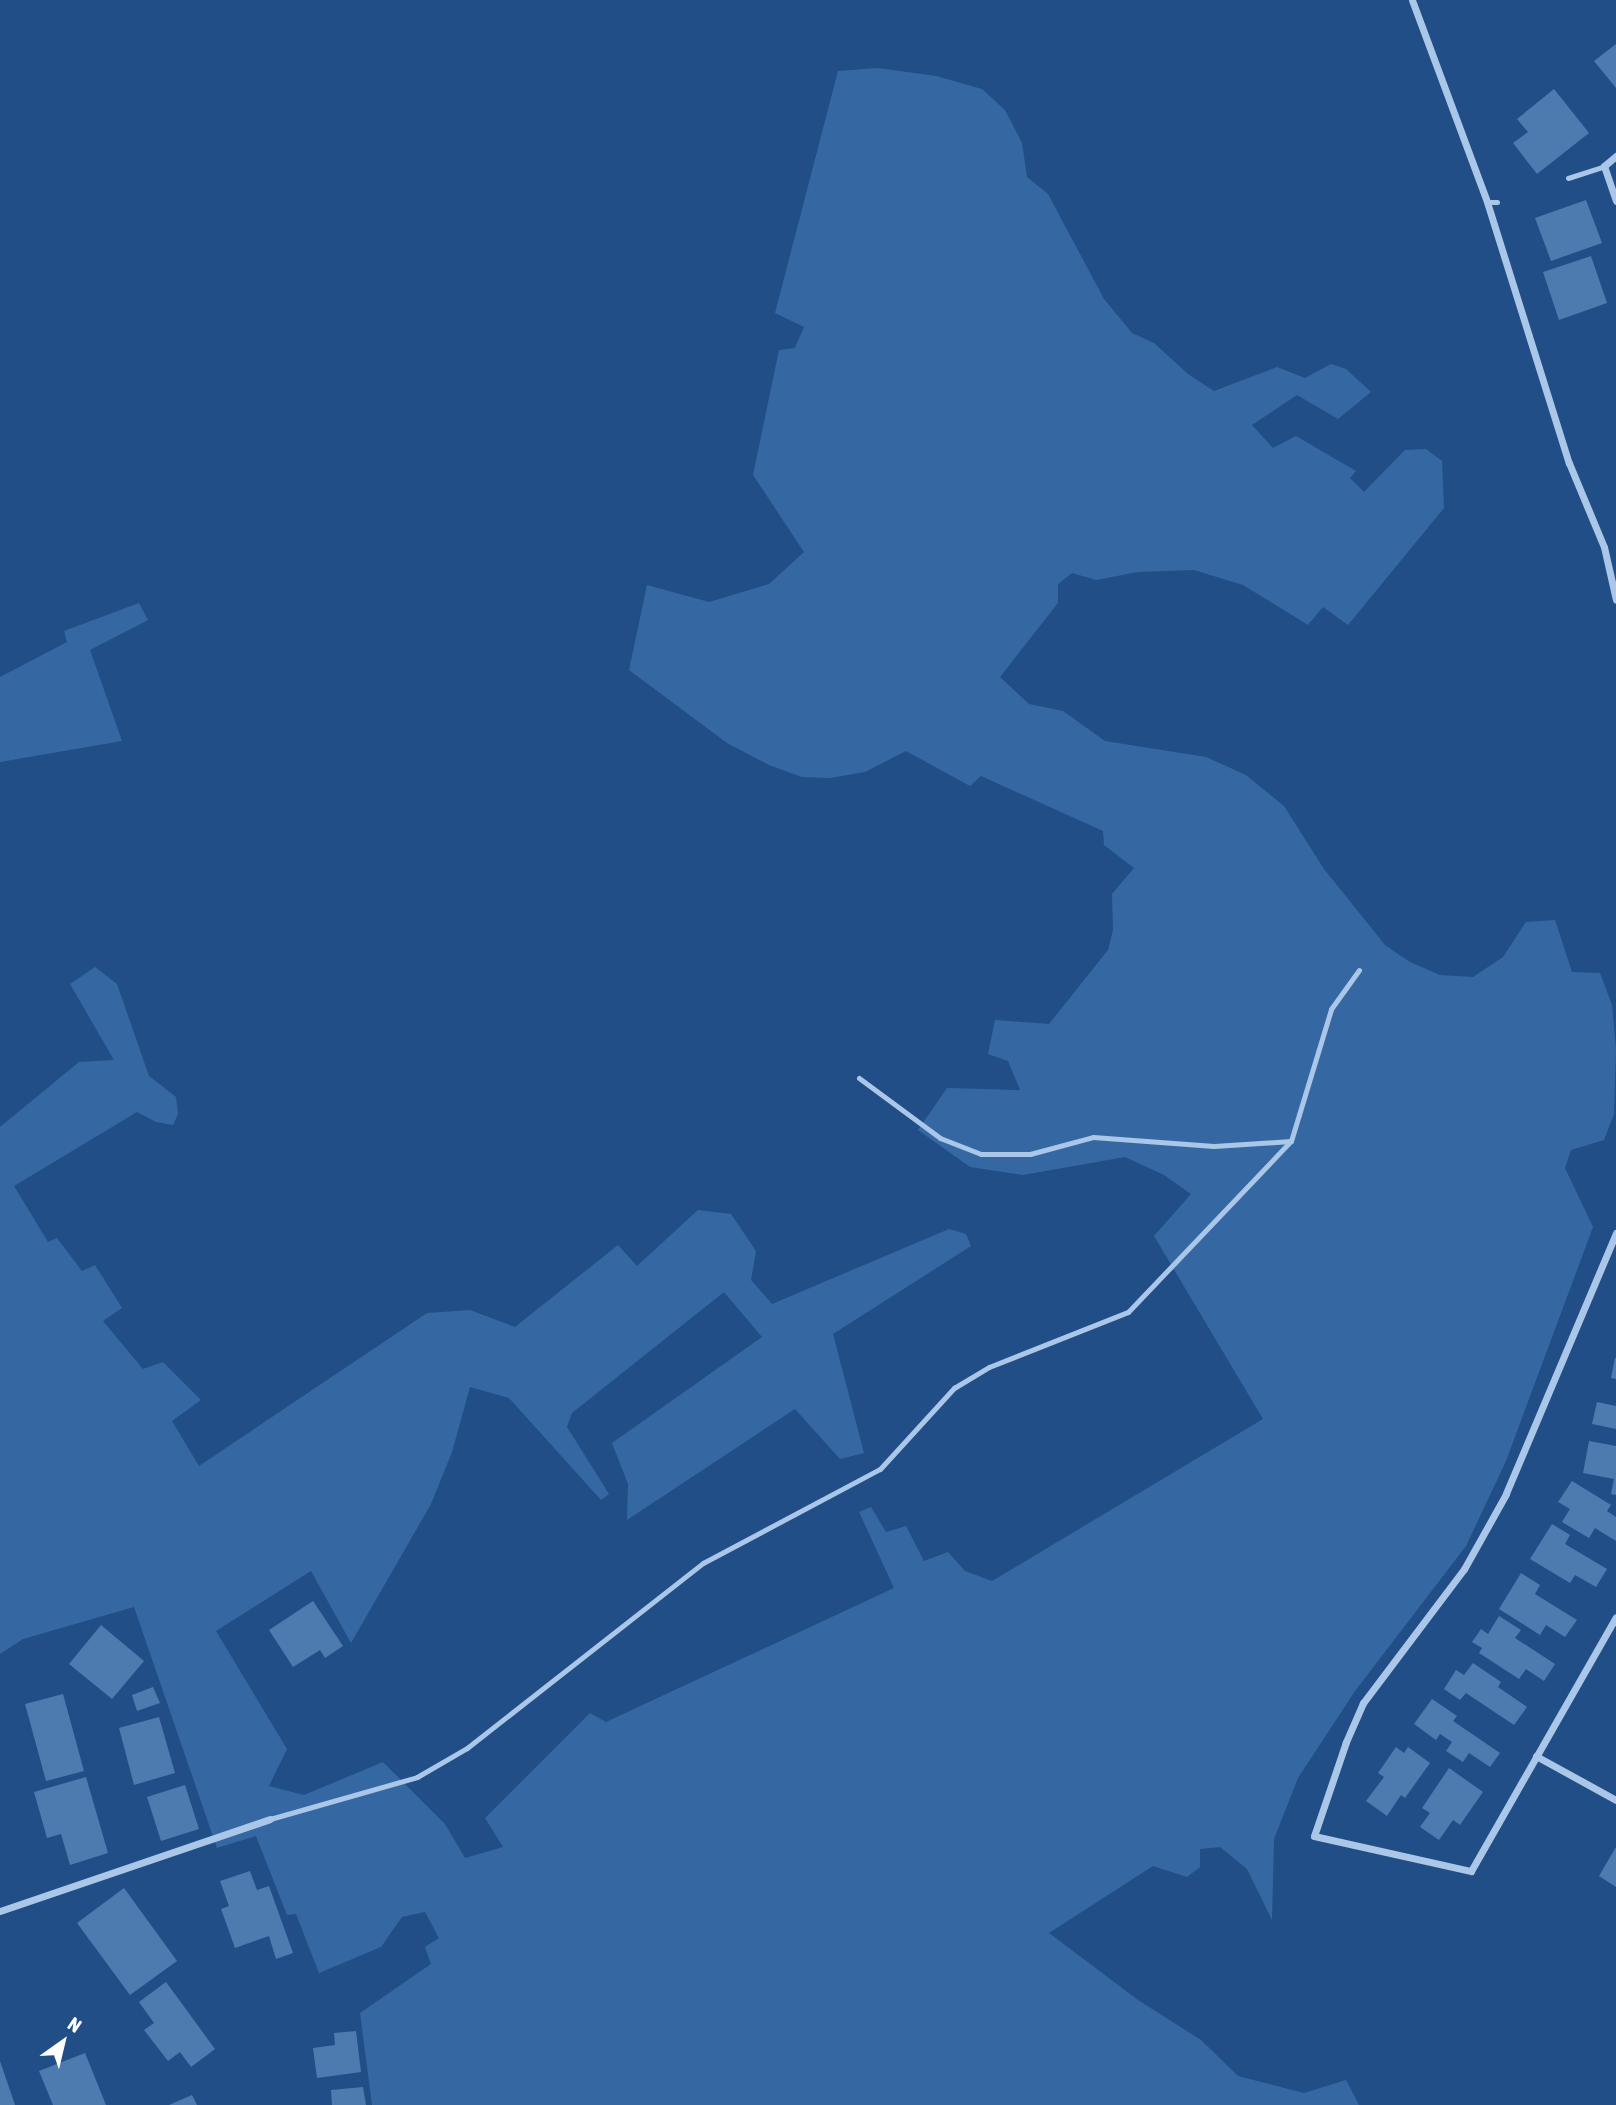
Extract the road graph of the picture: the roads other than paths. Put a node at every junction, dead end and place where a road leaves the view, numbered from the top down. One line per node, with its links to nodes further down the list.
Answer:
1 (1412, 0): 6 (street)
2 (1616, 156): 3 (street)
3 (1604, 166): 4 (lane); 5 (street)
4 (1568, 178)
5 (1616, 201)
6 (1487, 202): 7 (lane); 8 (street)
7 (1497, 202)
8 (1616, 600)
9 (1359, 970): 11 (lane)
10 (859, 1078): 11 (lane)
11 (1292, 1141): 16 (lane)
12 (1616, 1233): 14 (street)
13 (1616, 1617): 14 (street)
14 (1536, 1756): 15 (street)
15 (1616, 1800)
16 (271, 1819): 17 (street)
17 (0, 1911)

